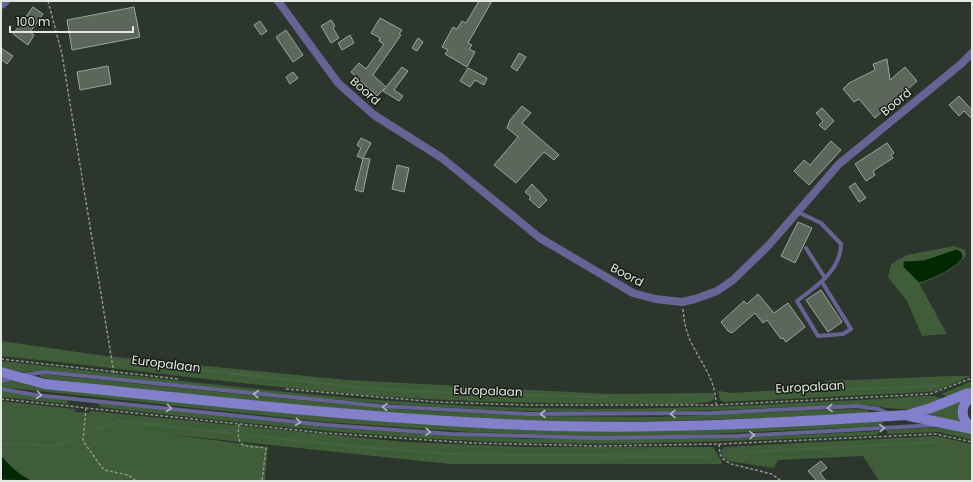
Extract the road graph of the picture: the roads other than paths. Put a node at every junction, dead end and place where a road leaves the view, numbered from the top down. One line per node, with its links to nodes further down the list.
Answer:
1 (5, 1): 3 (street)
2 (278, 1): 5 (street, Boord)
3 (1, 4)
4 (972, 53): 5 (street, Boord)
5 (798, 212): 7 (lane)
6 (806, 248): 7 (lane)
7 (825, 278): 8 (lane)
8 (822, 282): 8 (lane)
9 (1, 372): 10 (main road, Europalaan)
10 (17, 377): 11 (lane, Europalaan); 16 (main road, Europalaan); 16 (lane, Europalaan, one-way to 10)
11 (1, 381)
12 (1, 388): 17 (lane, Europalaan, one-way to 17)
13 (972, 393): 15 (main road, Europalaan)
14 (972, 396): 18 (main road)
15 (907, 415): 16 (main road, Europalaan); 17 (main road, Europalaan)
16 (895, 416)
17 (943, 423): 18 (main road, Europalaan)
18 (972, 429)

